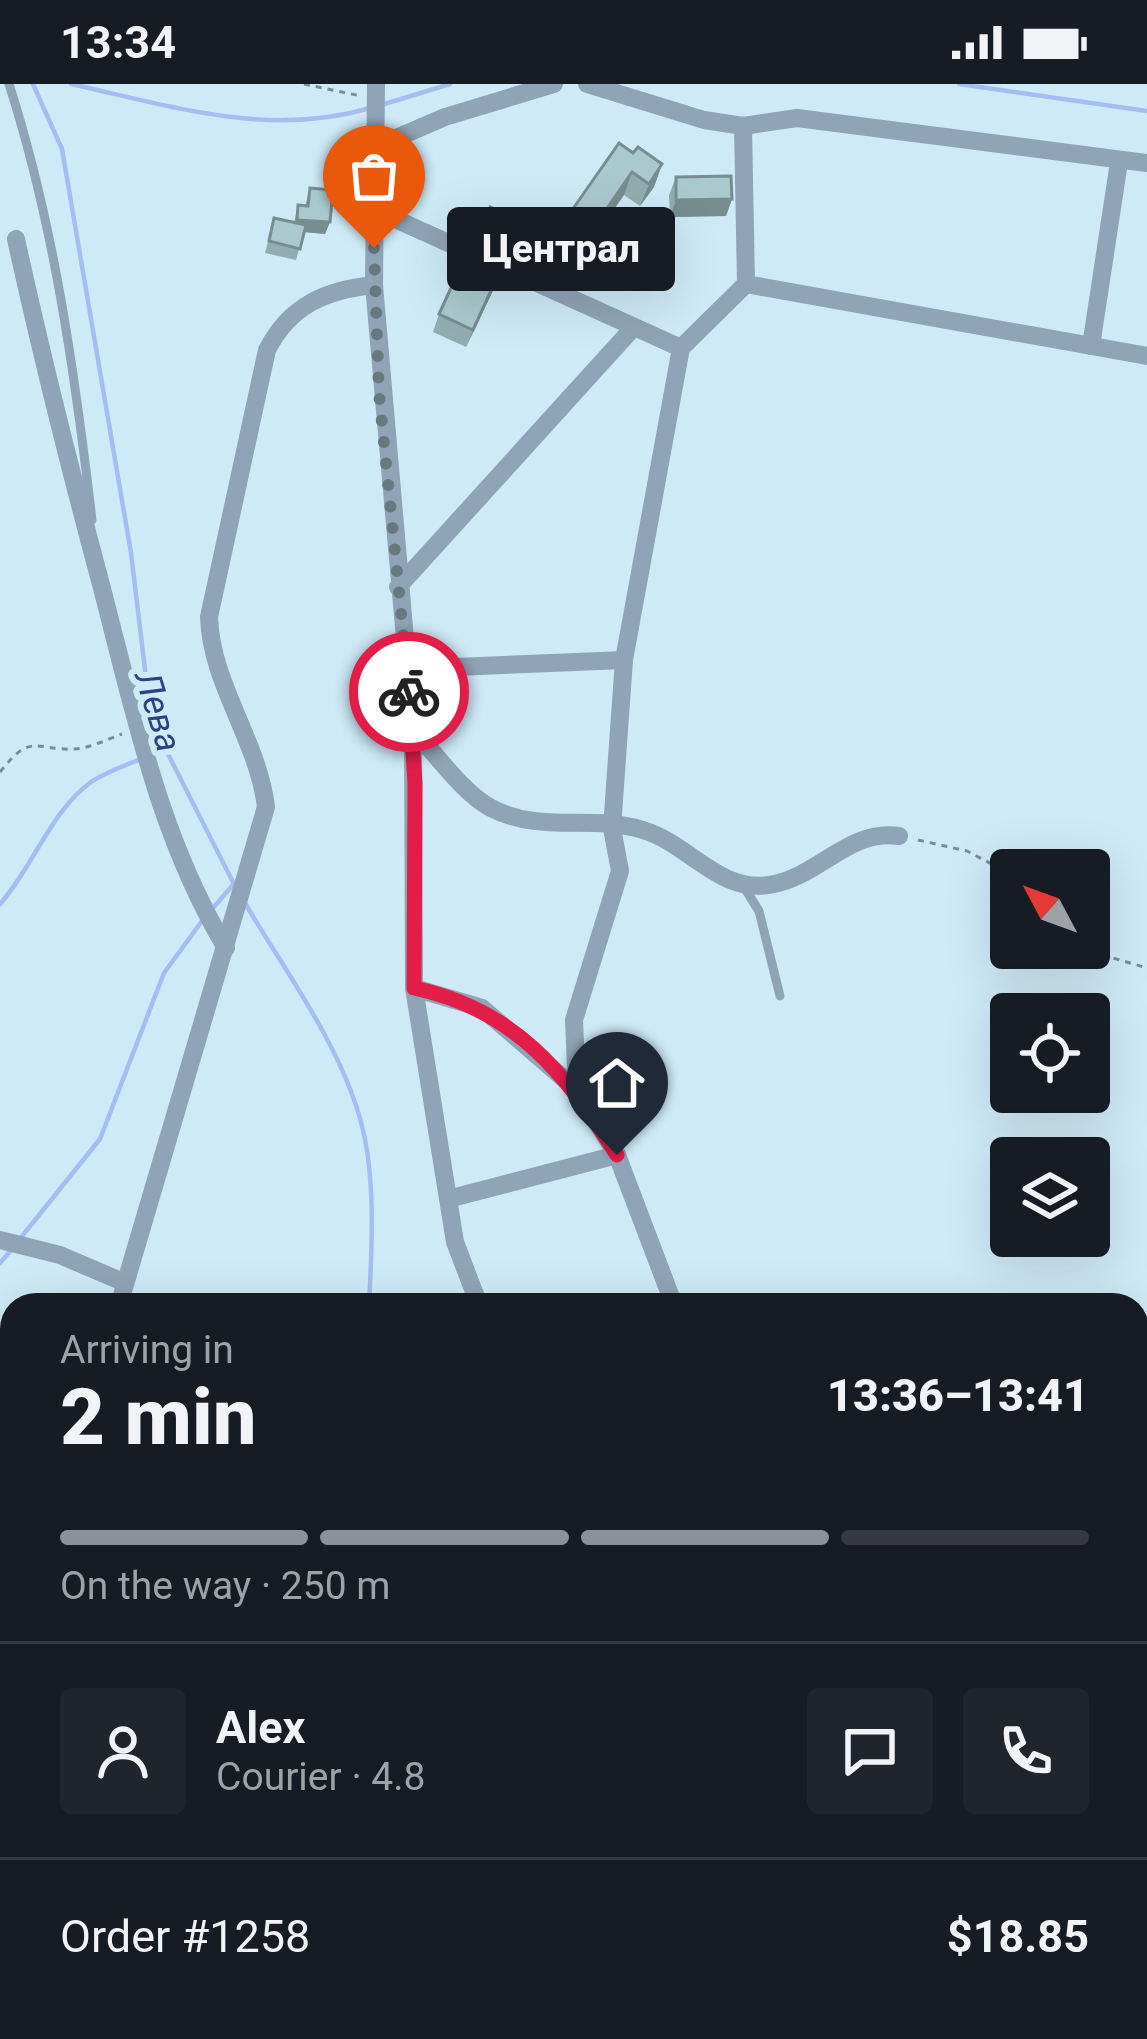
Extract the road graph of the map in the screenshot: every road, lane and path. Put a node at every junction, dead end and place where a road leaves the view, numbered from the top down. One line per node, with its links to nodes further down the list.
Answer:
1 (9, 84): 18 (lane)
2 (304, 84): 5 (path)
3 (554, 84): 7 (street)
4 (587, 84): 6 (street)
5 (376, 92): 7 (street)
6 (743, 126): 8 (street); 12 (street)
7 (373, 148): 10 (street)
8 (1119, 162): 9 (street); 15 (street)
9 (1147, 163)
10 (373, 209): 13 (street); 14 (street)
11 (16, 238): 18 (street)
12 (746, 284): 15 (street); 16 (street)
13 (374, 285): 19 (street); 31 (street)
14 (633, 328): 16 (street); 19 (street)
15 (1091, 346): 17 (street)
16 (681, 348): 20 (street)
17 (1147, 356)
18 (98, 573): 22 (street)
19 (398, 587): 21 (street)
20 (624, 660): 21 (street); 27 (street)
21 (407, 669): 23 (street)
22 (137, 730): 25 (path); 31 (street)
23 (413, 730): 24 (street); 26 (street)
24 (450, 769): 26 (street); 27 (street)
25 (0, 772)
26 (415, 783): 34 (street)
27 (612, 828): 30 (street); 36 (street)
28 (899, 836): 29 (path); 30 (street)
29 (990, 863)
30 (744, 887): 35 (lane)
31 (229, 939): 40 (street)
32 (1110, 957): 33 (path)
33 (1147, 968)
34 (414, 988): 36 (street); 38 (street)
35 (780, 996)
36 (577, 1090): 37 (street)
37 (617, 1155): 38 (street); 43 (street)
38 (448, 1199): 42 (street)
39 (0, 1240): 40 (street)
40 (123, 1282): 41 (street)
41 (121, 1293)
42 (474, 1293)
43 (669, 1293)

